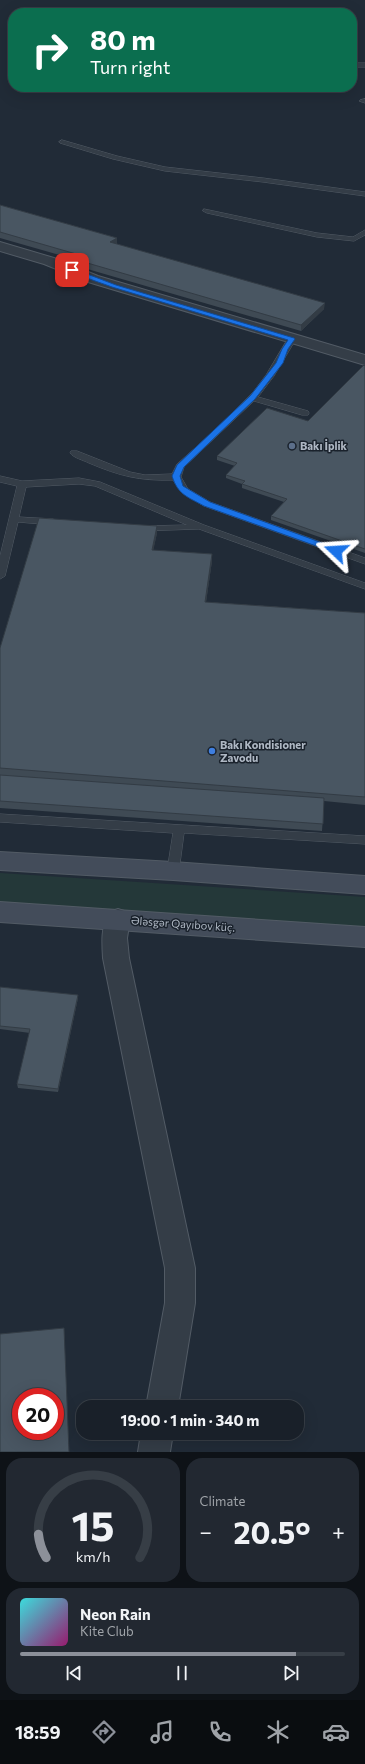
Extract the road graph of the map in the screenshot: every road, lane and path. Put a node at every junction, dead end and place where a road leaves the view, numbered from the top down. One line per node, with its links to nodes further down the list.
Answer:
1 (62, 142): 2 (lane)
2 (365, 194)
3 (207, 211): 4 (lane)
4 (365, 232)
5 (0, 246): 6 (street)
6 (292, 339): 7 (street); 8 (lane)
7 (365, 360)
8 (252, 398): 9 (lane); 11 (lane)
9 (305, 413)
10 (74, 453): 11 (lane)
11 (176, 476): 18 (lane)
12 (0, 479): 13 (lane)
13 (22, 484): 14 (lane); 16 (lane)
14 (14, 519): 15 (lane); 19 (lane)
15 (60, 523)
16 (201, 527): 17 (lane); 20 (lane)
17 (130, 529)
18 (365, 561)
19 (0, 576)
20 (365, 586)
21 (0, 818): 22 (lane)
22 (179, 829): 23 (lane); 25 (lane)
23 (365, 840)
24 (0, 861): 25 (main road)
25 (173, 871): 26 (main road)
26 (365, 886)
27 (0, 912): 28 (main road, Ələsgər Qayıbov küç.)
28 (118, 919): 29 (main road, Ələsgər Qayıbov küç.); 30 (street)
29 (365, 937)
30 (163, 1400)
31 (156, 1440): 32 (street)
32 (154, 1452)

